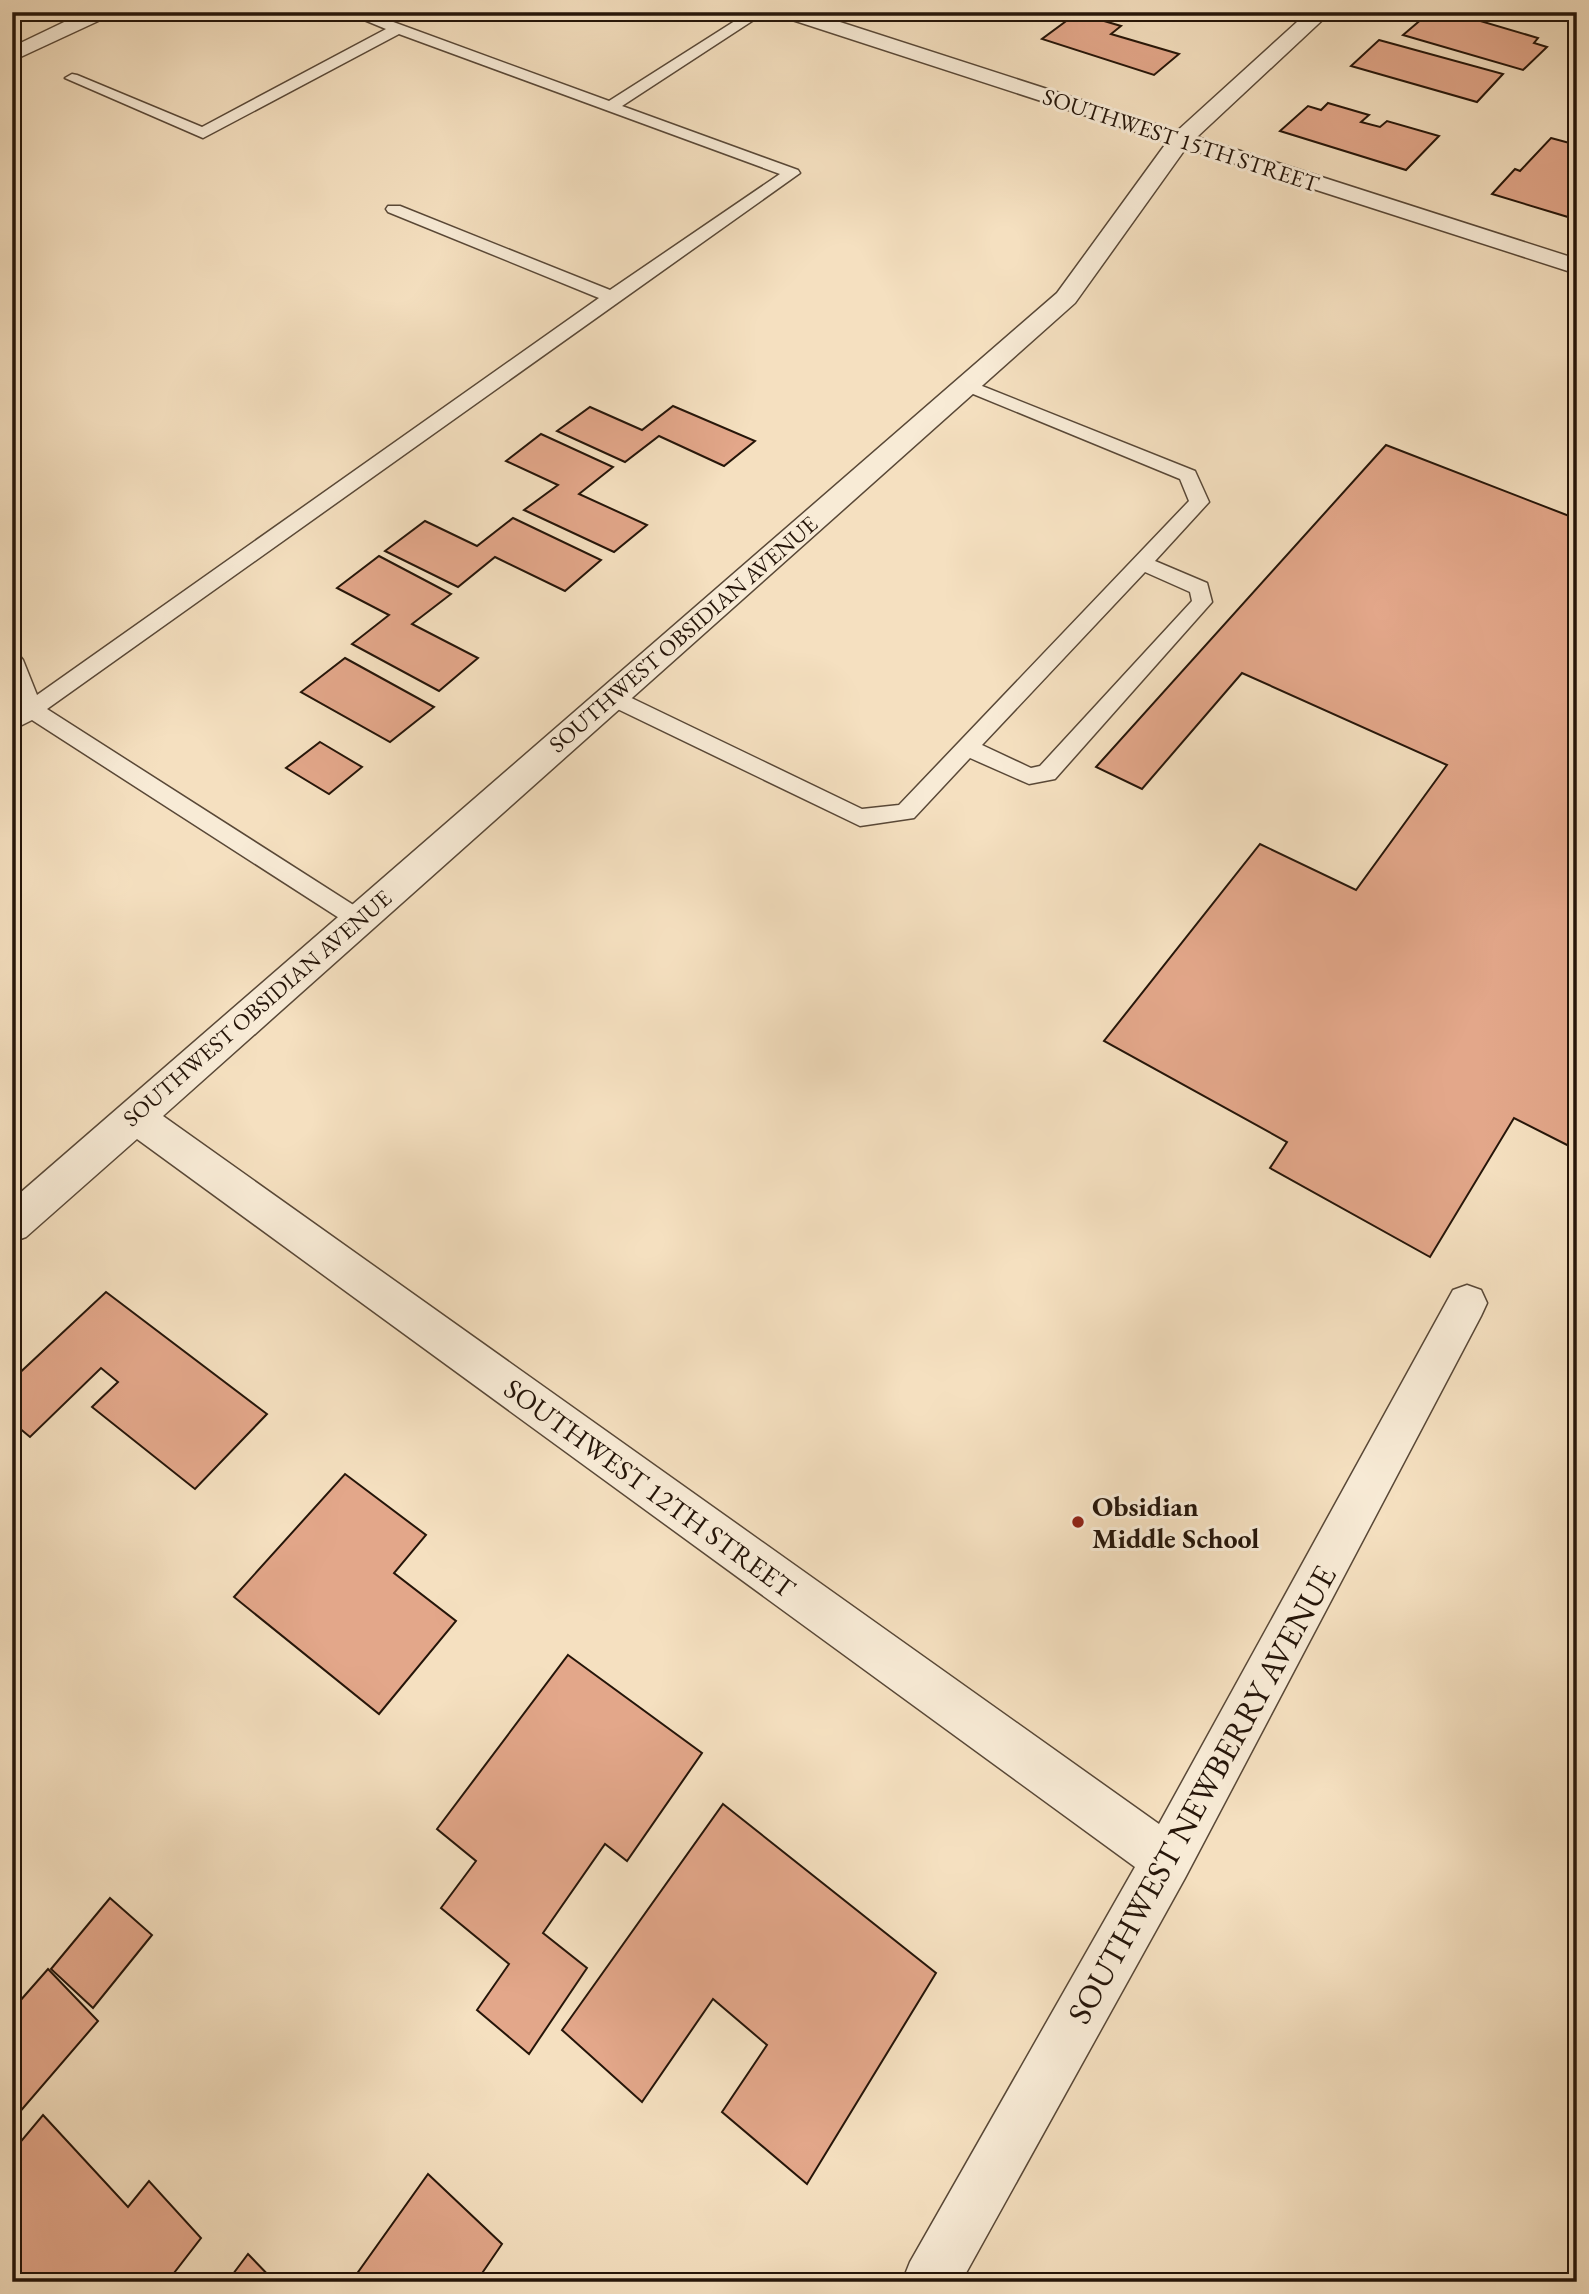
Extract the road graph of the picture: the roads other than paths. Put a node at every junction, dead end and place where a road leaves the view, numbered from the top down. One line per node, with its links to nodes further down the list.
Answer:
1 (102, 12): 7 (street)
2 (352, 12): 6 (lane)
3 (759, 12): 9 (lane)
4 (787, 12): 10 (street, SOUTHWEST 15TH STREET)
5 (1321, 12): 10 (street, SOUTHWEST OBSIDIAN AVENUE)
6 (397, 29): 8 (lane); 9 (lane)
7 (12, 55)
8 (72, 78)
9 (610, 107): 13 (lane)
10 (1180, 140): 12 (street, SOUTHWEST 15TH STREET); 14 (street, SOUTHWEST OBSIDIAN AVENUE)
11 (394, 209): 13 (lane)
12 (1577, 267)
13 (612, 297): 18 (lane)
14 (967, 385): 15 (lane); 17 (street, SOUTHWEST OBSIDIAN AVENUE)
15 (1142, 563): 20 (lane); 20 (lane)
16 (12, 660): 18 (lane)
17 (611, 697): 20 (lane); 21 (street, SOUTHWEST OBSIDIAN AVENUE)
18 (32, 710): 19 (lane); 21 (lane)
19 (12, 723)
20 (967, 747)
21 (358, 919): 22 (street, SOUTHWEST OBSIDIAN AVENUE)
22 (134, 1116): 23 (street, SOUTHWEST OBSIDIAN AVENUE); 25 (street, SOUTHWEST 12TH STREET)
23 (12, 1225)
24 (1467, 1303): 25 (street, SOUTHWEST NEWBERRY AVENUE)
25 (1167, 1860): 26 (street, SOUTHWEST NEWBERRY AVENUE)
26 (930, 2282)

